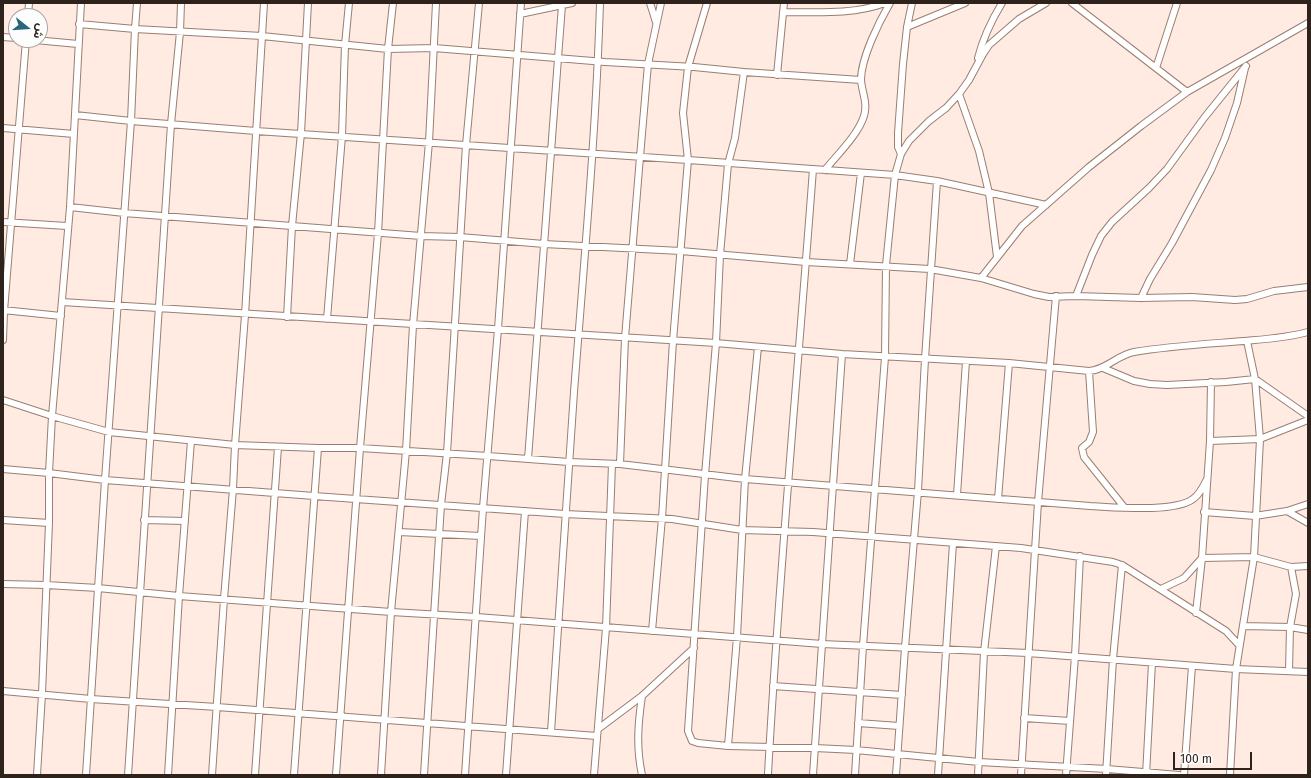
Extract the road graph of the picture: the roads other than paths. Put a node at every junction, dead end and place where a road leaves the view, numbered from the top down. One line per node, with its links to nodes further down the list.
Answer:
1 (81, 3): 32 (street)
2 (138, 3): 34 (street)
3 (181, 3): 35 (street)
4 (264, 3): 36 (street)
5 (308, 3): 37 (street)
6 (349, 3): 40 (street)
7 (393, 3): 43 (street)
8 (436, 3): 42 (street)
9 (479, 3): 44 (street)
10 (521, 3): 29 (street)
11 (572, 3): 26 (street)
12 (600, 3): 48 (street)
13 (650, 3): 30 (street)
14 (661, 3): 30 (street)
15 (707, 3): 52 (street)
16 (784, 3): 28 (street)
17 (842, 3): 27 (street)
18 (885, 3): 27 (street)
19 (890, 3): 56 (street)
20 (912, 3): 33 (street)
21 (965, 3): 33 (street)
22 (1002, 3): 50 (street)
23 (1046, 3): 50 (street)
24 (1072, 3): 53 (street)
25 (1177, 3): 53 (street)
26 (562, 5): 29 (street); 47 (street)
27 (842, 11): 28 (street)
28 (783, 12): 55 (street)
29 (520, 14): 45 (street)
30 (656, 22): 49 (street)
31 (1308, 23): 46 (street)
32 (79, 24): 34 (street); 39 (street)
33 (907, 27): 74 (street)
34 (135, 29): 35 (street); 60 (street)
35 (180, 32): 36 (street); 61 (street)
36 (262, 36): 37 (street); 64 (street)
37 (306, 40): 40 (street); 65 (street)
38 (48, 41): 39 (street)
39 (78, 44): 59 (street)
40 (345, 45): 43 (street); 67 (street)
41 (25, 48): 63 (street)
42 (434, 48): 43 (street); 44 (street); 69 (street)
43 (388, 49): 68 (street)
44 (474, 52): 45 (street); 70 (street)
45 (517, 54): 47 (street); 71 (street)
46 (1248, 57): 51 (street); 57 (street)
47 (557, 58): 48 (street); 72 (street)
48 (598, 62): 49 (street); 73 (street)
49 (648, 64): 52 (street); 75 (street)
50 (976, 66): 58 (street)
51 (1246, 66): 111 (street); 112 (street)
52 (688, 67): 54 (street); 76 (street)
53 (1156, 68): 57 (street)
54 (744, 72): 55 (street); 77 (street)
55 (777, 75): 56 (street)
56 (861, 80): 79 (street)
57 (1187, 92): 84 (street)
58 (959, 94): 74 (street); 83 (street)
59 (75, 115): 60 (street); 66 (street)
60 (131, 121): 61 (street); 86 (street)
61 (170, 124): 64 (street); 87 (street)
62 (3, 128): 63 (street)
63 (19, 130): 66 (street); 89 (street)
64 (256, 131): 65 (street); 90 (street)
65 (301, 133): 67 (street); 92 (street)
66 (74, 134): 85 (street)
67 (342, 136): 68 (street); 93 (street)
68 (382, 139): 69 (street); 94 (street)
69 (429, 142): 70 (street); 95 (street)
70 (466, 145): 71 (street); 96 (street)
71 (510, 148): 72 (street); 97 (street)
72 (551, 151): 73 (street); 98 (street)
73 (592, 154): 75 (street); 99 (street)
74 (901, 154): 81 (street)
75 (640, 157): 76 (street); 100 (street)
76 (688, 160): 77 (street); 101 (street)
77 (728, 164): 78 (street); 102 (street)
78 (813, 169): 79 (street); 104 (street)
79 (825, 170): 80 (street)
80 (861, 173): 81 (street); 105 (street)
81 (895, 175): 82 (street); 106 (street)
82 (936, 181): 83 (street); 107 (street)
83 (989, 193): 84 (street); 103 (street)
84 (1046, 205): 103 (street)
85 (70, 207): 86 (street); 91 (street)
86 (124, 213): 87 (street); 114 (street)
87 (165, 216): 90 (street); 115 (street)
88 (3, 222): 89 (street)
89 (12, 222): 91 (street); 116 (street)
90 (250, 223): 92 (street); 117 (street)
91 (67, 226): 113 (street)
92 (292, 226): 93 (street); 119 (street)
93 (333, 229): 94 (street); 120 (street)
94 (378, 233): 95 (street); 121 (street)
95 (421, 236): 96 (street); 122 (street)
96 (460, 237): 97 (street); 123 (street)
97 (503, 240): 98 (street); 124 (street)
98 (544, 244): 99 (street); 125 (street)
99 (586, 245): 100 (street); 127 (street)
100 (632, 248): 101 (street); 128 (street)
101 (681, 251): 102 (street); 130 (street)
102 (720, 255): 104 (street); 132 (street)
103 (997, 257): 108 (street)
104 (806, 262): 105 (street); 134 (street)
105 (850, 264): 106 (street)
106 (886, 265): 107 (street); 136 (street)
107 (930, 269): 108 (street); 137 (street)
108 (981, 278): 110 (street)
109 (1308, 287): 112 (street)
110 (1056, 296): 111 (street); 140 (street)
111 (1076, 296): 112 (street)
112 (1142, 298)
113 (62, 302): 114 (street); 118 (street)
114 (117, 306): 115 (street); 149 (street)
115 (159, 309): 117 (street); 150 (street)
116 (4, 310): 118 (street); 129 (street)
117 (245, 315): 119 (street); 154 (street)
118 (61, 316): 146 (street)
119 (287, 317): 120 (street)
120 (326, 319): 121 (street)
121 (370, 322): 122 (street); 157 (street)
122 (413, 325): 123 (street); 158 (street)
123 (455, 327): 124 (street); 159 (street)
124 (498, 329): 125 (street); 160 (street)
125 (538, 332): 127 (street); 161 (street)
126 (1308, 332): 131 (street)
127 (579, 335): 128 (street); 162 (street)
128 (626, 338): 130 (street); 164 (street)
129 (3, 340)
130 (674, 341): 132 (street); 166 (street)
131 (1247, 341): 141 (street); 143 (street)
132 (716, 343): 133 (street); 168 (street)
133 (758, 347): 134 (street); 169 (street)
134 (800, 351): 135 (street); 172 (street)
135 (842, 354): 136 (street); 175 (street)
136 (885, 357): 137 (street); 177 (street)
137 (925, 359): 138 (street); 179 (street)
138 (966, 361): 139 (street); 180 (street)
139 (1009, 363): 140 (street); 183 (street)
140 (1050, 367): 142 (street); 185 (street)
141 (1103, 368): 142 (street); 144 (street)
142 (1090, 371): 188 (street)
143 (1255, 379): 144 (street); 147 (street); 151 (street)
144 (1211, 382): 153 (street)
145 (3, 400): 146 (street)
146 (52, 416): 149 (street); 167 (street)
147 (1308, 416)
148 (1308, 420): 151 (street)
149 (109, 432): 150 (street); 171 (street)
150 (149, 436): 152 (street); 173 (street)
151 (1260, 439): 153 (street); 194 (street)
152 (191, 441): 154 (street); 174 (street)
153 (1210, 441): 170 (street)
154 (235, 445): 155 (street); 176 (street)
155 (278, 447): 156 (street); 178 (street)
156 (318, 448): 157 (street); 181 (street)
157 (360, 448): 158 (street); 182 (street)
158 (406, 451): 159 (street); 184 (street)
159 (447, 453): 160 (street); 187 (street)
160 (488, 456): 161 (street); 189 (street)
161 (528, 459): 162 (street)
162 (569, 462): 163 (street); 193 (street)
163 (612, 464): 164 (street); 195 (street)
164 (620, 464): 166 (street)
165 (3, 469): 167 (street)
166 (665, 470): 168 (street); 196 (street)
167 (49, 473): 171 (street); 200 (street)
168 (705, 475): 169 (street); 202 (street)
169 (745, 479): 172 (street); 203 (street)
170 (1207, 479): 188 (street); 192 (street)
171 (105, 480): 173 (street); 222 (street)
172 (788, 482): 175 (street); 204 (street)
173 (146, 483): 174 (street); 198 (street)
174 (188, 486): 176 (street); 199 (street)
175 (833, 486): 177 (street); 206 (street)
176 (233, 489): 178 (street); 226 (street)
177 (876, 489): 179 (street); 209 (street)
178 (274, 492): 181 (street); 227 (street)
179 (918, 492): 180 (street); 210 (street)
180 (957, 495): 183 (street)
181 (314, 496): 182 (street); 228 (street)
182 (356, 498): 184 (street); 229 (street)
183 (998, 498): 185 (street)
184 (402, 502): 187 (street); 205 (street)
185 (1038, 502): 188 (street); 213 (street)
186 (1308, 504): 191 (street)
187 (441, 505): 189 (street); 207 (street)
188 (1124, 507)
189 (483, 508): 190 (street); 208 (street)
190 (525, 511): 193 (street); 234 (street)
191 (1287, 511): 194 (street); 201 (street)
192 (1204, 512): 194 (street); 216 (street)
193 (565, 514): 195 (street); 235 (street)
194 (1255, 516): 215 (street)
195 (611, 517): 196 (street); 238 (street)
196 (662, 518): 202 (street); 240 (street)
197 (3, 520): 200 (street)
198 (144, 520): 199 (street); 224 (street)
199 (185, 522): 225 (street)
200 (48, 523): 221 (street)
201 (1308, 523)
202 (702, 524): 203 (street); 241 (street)
203 (742, 530): 204 (street); 242 (street)
204 (784, 531): 206 (street); 243 (street)
205 (399, 532): 207 (street); 230 (street)
206 (830, 533): 209 (street); 244 (street)
207 (439, 534): 208 (street); 232 (street)
208 (481, 536): 233 (street)
209 (872, 537): 210 (street); 245 (street)
210 (914, 540): 211 (street); 248 (street)
211 (953, 543): 212 (street); 249 (street)
212 (996, 546): 213 (street); 250 (street)
213 (1036, 549): 214 (street); 251 (street)
214 (1080, 556): 217 (street); 252 (street)
215 (1254, 557): 216 (street); 218 (street); 236 (street)
216 (1202, 558): 223 (street); 231 (street)
217 (1122, 565): 223 (street); 253 (street)
218 (1291, 566): 219 (street); 237 (street)
219 (1308, 566)
220 (3, 584): 221 (street)
221 (46, 585): 222 (street); 263 (street)
222 (98, 588): 224 (street); 266 (street)
223 (1161, 590): 231 (street)
224 (141, 592): 225 (street); 267 (street)
225 (179, 596): 226 (street); 268 (street)
226 (224, 600): 227 (street); 269 (street)
227 (266, 602): 228 (street); 270 (street)
228 (306, 606): 229 (street); 271 (street)
229 (347, 608): 230 (street); 272 (street)
230 (391, 612): 232 (street); 274 (street)
231 (1196, 613): 246 (street)
232 (433, 614): 233 (street); 276 (street)
233 (477, 617): 234 (street); 278 (street)
234 (516, 620): 235 (street); 280 (street)
235 (559, 624): 238 (street); 282 (street)
236 (1243, 626): 237 (street); 246 (street)
237 (1290, 627): 239 (street); 257 (street)
238 (606, 628): 240 (street); 281 (street)
239 (1308, 630)
240 (652, 631): 241 (street)
241 (695, 634): 242 (street); 247 (street)
242 (737, 637): 243 (street); 284 (street)
243 (776, 640): 244 (street); 259 (street)
244 (822, 644): 245 (street); 260 (street)
245 (863, 646): 248 (street); 262 (street)
246 (1240, 646): 256 (street)
247 (694, 648): 265 (street); 284 (street)
248 (905, 648): 249 (street); 264 (street)
249 (945, 650): 250 (street); 289 (street)
250 (984, 652): 251 (street); 290 (street)
251 (1028, 653): 252 (street); 273 (street)
252 (1075, 656): 253 (street); 275 (street)
253 (1113, 659): 254 (street); 293 (street)
254 (1152, 663): 255 (street); 295 (street)
255 (1192, 666): 256 (street); 318 (street)
256 (1236, 669): 257 (street); 319 (street)
257 (1288, 671): 258 (street)
258 (1308, 672)
259 (773, 686): 260 (street); 285 (street)
260 (819, 689): 262 (street); 286 (street)
261 (3, 691): 263 (street)
262 (860, 691): 264 (street); 277 (street)
263 (42, 694): 266 (street); 296 (street)
264 (902, 695): 279 (street)
265 (642, 696): 281 (street); 309 (street)
266 (91, 699): 267 (street); 297 (street)
267 (133, 701): 268 (street); 298 (street)
268 (173, 704): 269 (street); 299 (street)
269 (217, 706): 270 (street); 300 (street)
270 (259, 710): 271 (street); 301 (street)
271 (298, 713): 272 (street); 302 (street)
272 (340, 716): 274 (street); 303 (street)
273 (1024, 718): 275 (street); 291 (street)
274 (385, 720): 276 (street); 304 (street)
275 (1070, 721): 292 (street)
276 (426, 723): 278 (street); 305 (street)
277 (858, 723): 279 (street); 287 (street)
278 (468, 726): 280 (street); 306 (street)
279 (899, 726): 288 (street)
280 (509, 729): 282 (street); 307 (street)
281 (598, 729): 283 (street)
282 (550, 732): 283 (street)
283 (597, 736): 308 (street)
284 (728, 746): 285 (street)
285 (769, 746): 286 (street); 294 (street)
286 (814, 748): 287 (street); 310 (street)
287 (856, 750): 288 (street); 311 (street)
288 (897, 754): 289 (street); 312 (street)
289 (939, 758): 290 (street); 313 (street)
290 (979, 762): 291 (street); 314 (street)
291 (1022, 764): 292 (street); 315 (street)
292 (1067, 767): 293 (street); 316 (street)
293 (1107, 772): 295 (street)
294 (768, 774)
295 (1147, 774): 317 (street)
296 (37, 775)
297 (86, 775)
298 (128, 775)
299 (168, 775)
300 (212, 775)
301 (254, 775)
302 (294, 775)
303 (336, 775)
304 (381, 775)
305 (424, 775)
306 (465, 775)
307 (506, 775)
308 (594, 775)
309 (642, 775)
310 (813, 775)
311 (856, 775)
312 (896, 775)
313 (938, 775)
314 (978, 775)
315 (1021, 775)
316 (1066, 775)
317 (1179, 775)
318 (1184, 775)
319 (1230, 775)

